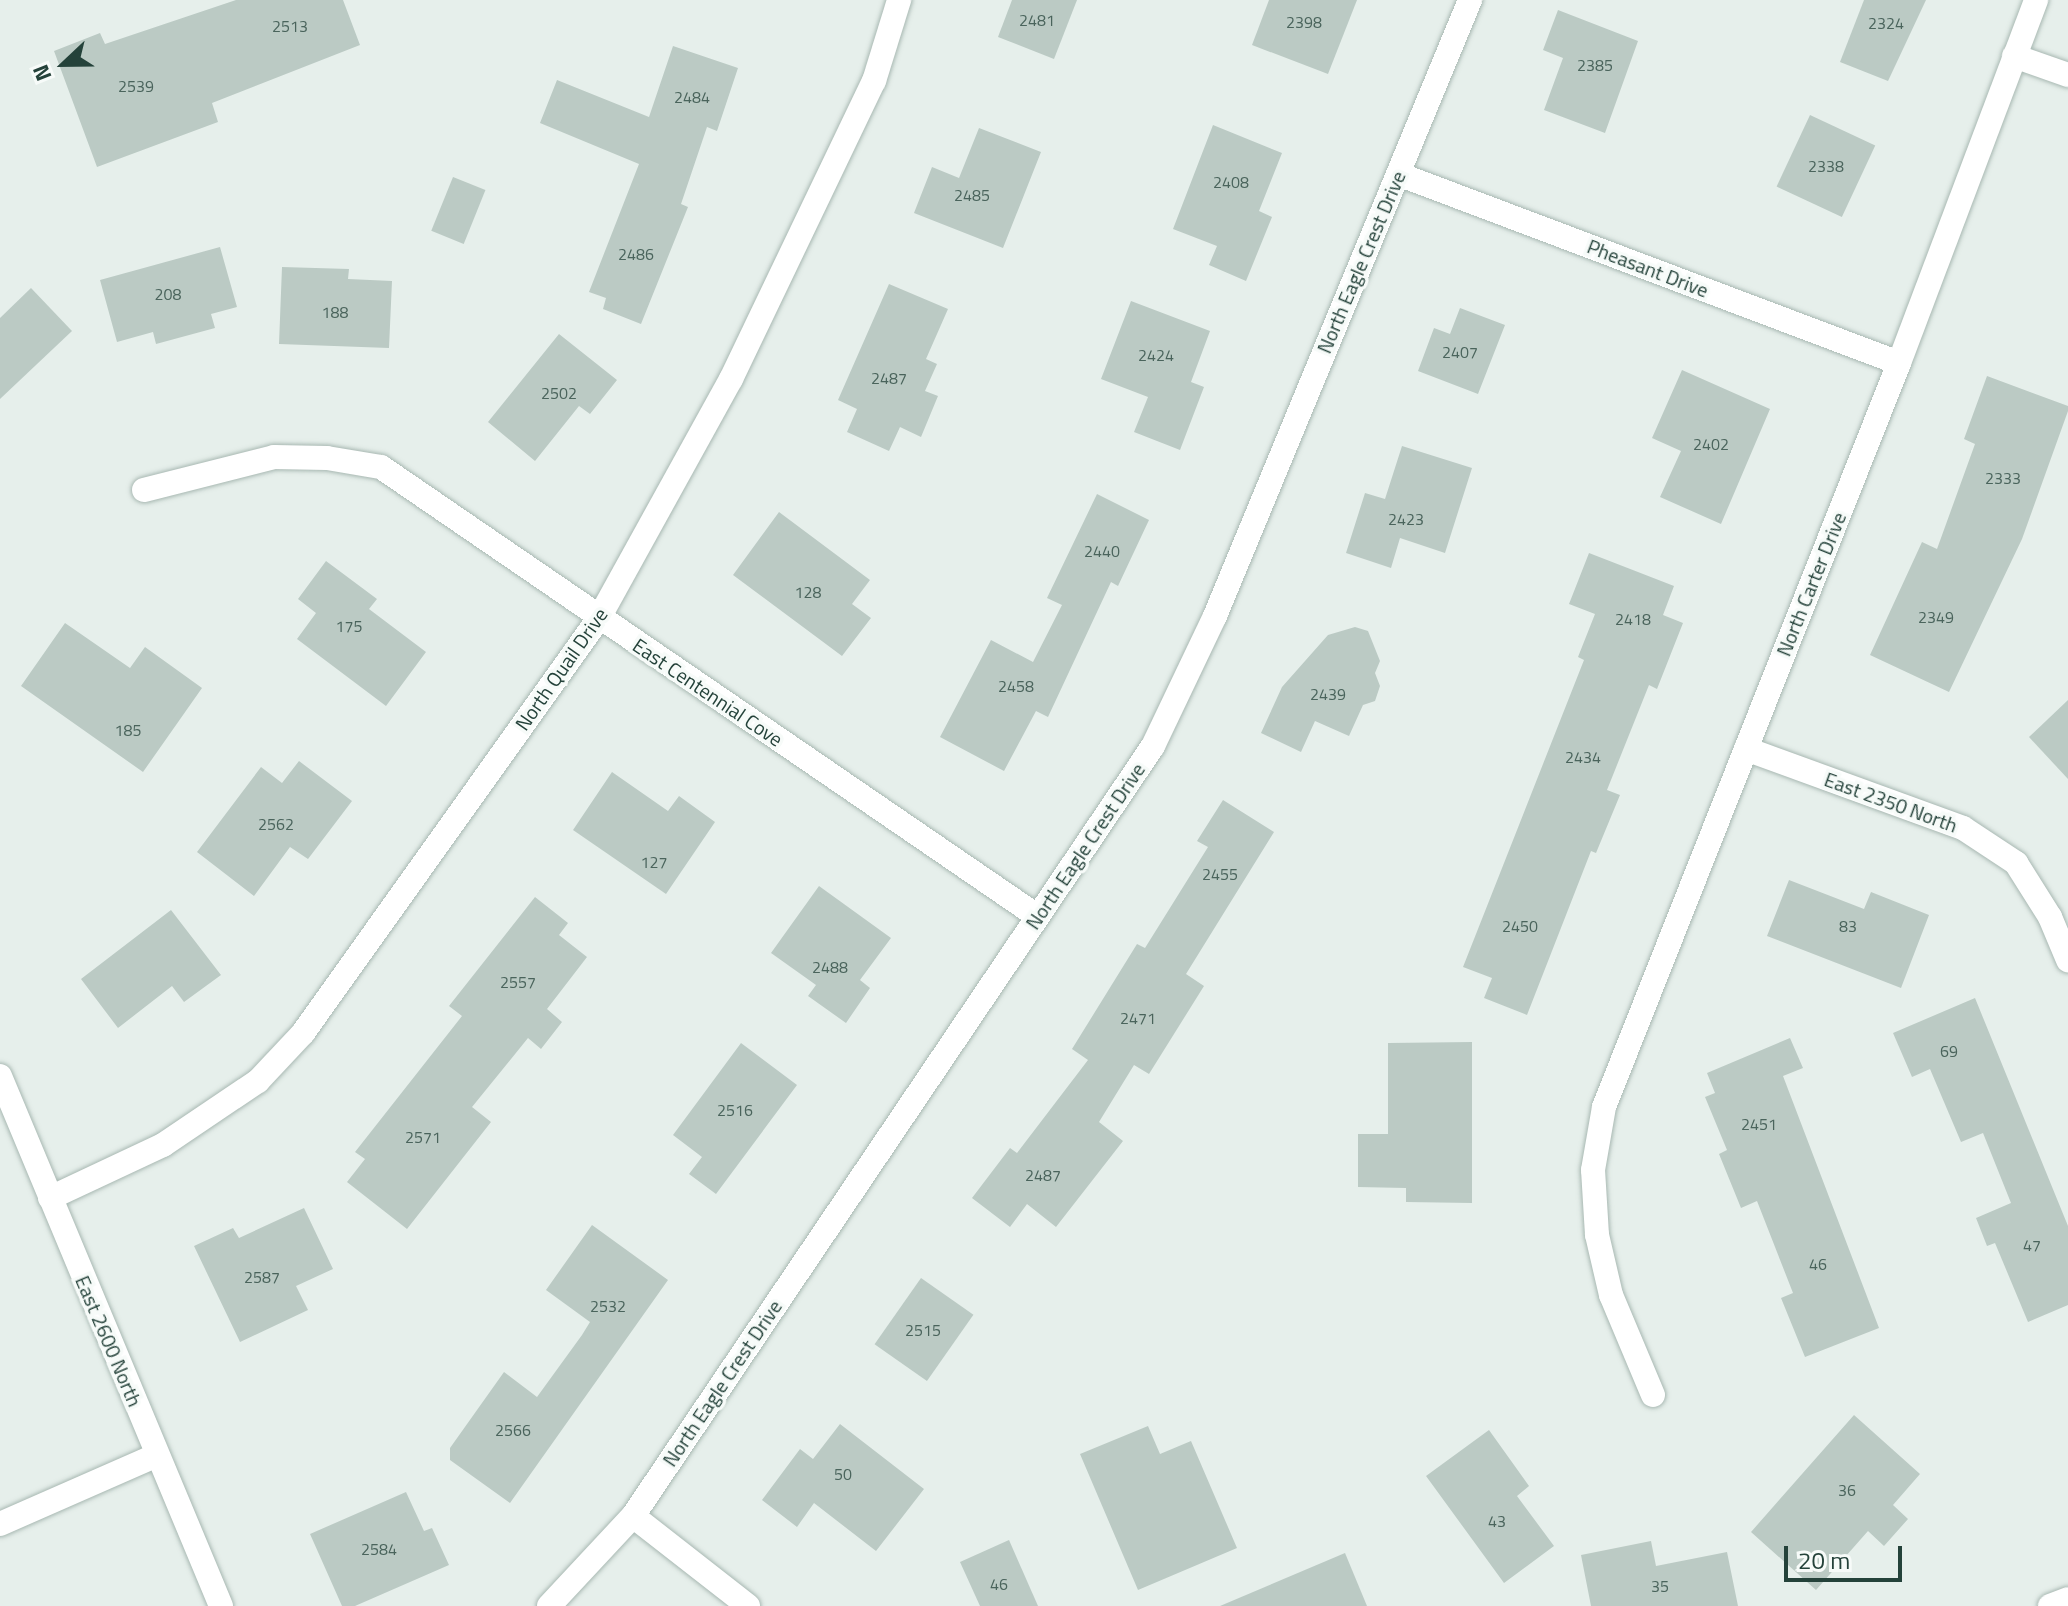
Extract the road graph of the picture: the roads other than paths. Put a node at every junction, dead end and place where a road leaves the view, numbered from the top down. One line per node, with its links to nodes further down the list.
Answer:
1 (899, 0): 9 (street, North Quail Drive)
2 (1470, 0): 6 (street, North Eagle Crest Drive)
3 (2036, 0): 4 (street, North Carter Drive)
4 (2014, 56): 5 (street); 7 (street, North Carter Drive)
5 (2068, 75)
6 (1398, 174): 7 (street, Pheasant Drive); 11 (street, North Eagle Crest Drive)
7 (1899, 363): 10 (street, North Carter Drive)
8 (144, 490): 9 (street, East Centennial Cove)
9 (599, 618): 11 (street, East Centennial Cove); 14 (street, North Quail Drive)
10 (1746, 749): 12 (street, East 2350 North); 15 (street, North Carter Drive)
11 (1037, 916): 17 (street, North Eagle Crest Drive)
12 (2068, 960)
13 (0, 1076): 14 (street, East 2600 North)
14 (50, 1198): 16 (street, East 2600 North)
15 (1653, 1395)
16 (157, 1455): 18 (street); 20 (street, East 2600 North)
17 (633, 1516): 21 (street, North Eagle Crest Drive); 22 (street)
18 (0, 1524)
19 (2068, 1599): 23 (street)
20 (221, 1606)
21 (549, 1606)
22 (748, 1606)
23 (2050, 1606)

